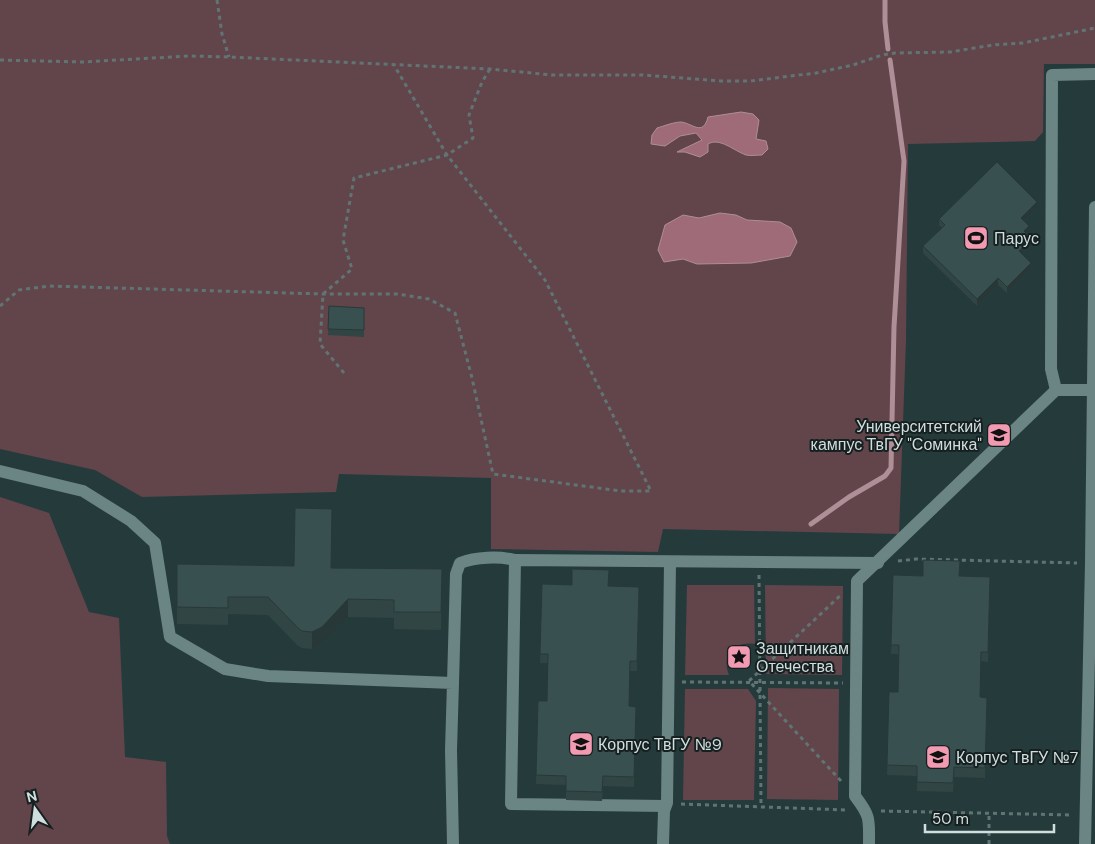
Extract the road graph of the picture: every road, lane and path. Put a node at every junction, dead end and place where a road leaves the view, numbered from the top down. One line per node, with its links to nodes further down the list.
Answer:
1 (217, 0): 3 (path)
2 (1095, 28): 6 (path)
3 (229, 57): 4 (path); 5 (path)
4 (0, 60)
5 (394, 65): 6 (path); 8 (path)
6 (490, 69): 8 (path)
7 (1095, 74): 13 (lane)
8 (447, 155): 10 (path); 10 (path)
9 (1095, 207): 14 (lane)
10 (324, 294): 11 (path); 12 (path)
11 (0, 306)
12 (344, 373)
13 (1056, 390): 14 (lane); 20 (lane)
14 (1093, 390): 15 (lane)
15 (1094, 438): 21 (lane)
16 (0, 471): 27 (lane)
17 (515, 560): 18 (lane); 27 (lane); 31 (lane)
18 (670, 562): 19 (lane); 25 (lane)
19 (759, 562): 20 (lane); 23 (path)
20 (878, 562): 21 (path); 22 (lane)
21 (1091, 563): 38 (lane)
22 (857, 581): 23 (path); 28 (lane)
23 (760, 669): 24 (path); 26 (path)
24 (749, 681): 25 (path); 26 (path); 29 (path)
25 (669, 682): 31 (lane)
26 (760, 682): 28 (path); 29 (path)
27 (453, 683): 34 (lane)
28 (856, 683): 30 (lane)
29 (760, 695): 30 (path); 32 (path)
30 (855, 796): 36 (lane)
31 (665, 806): 35 (lane)
32 (760, 806)
33 (989, 813): 37 (path)
34 (453, 844)
35 (663, 844)
36 (869, 844)
37 (989, 844)
38 (1085, 844)

